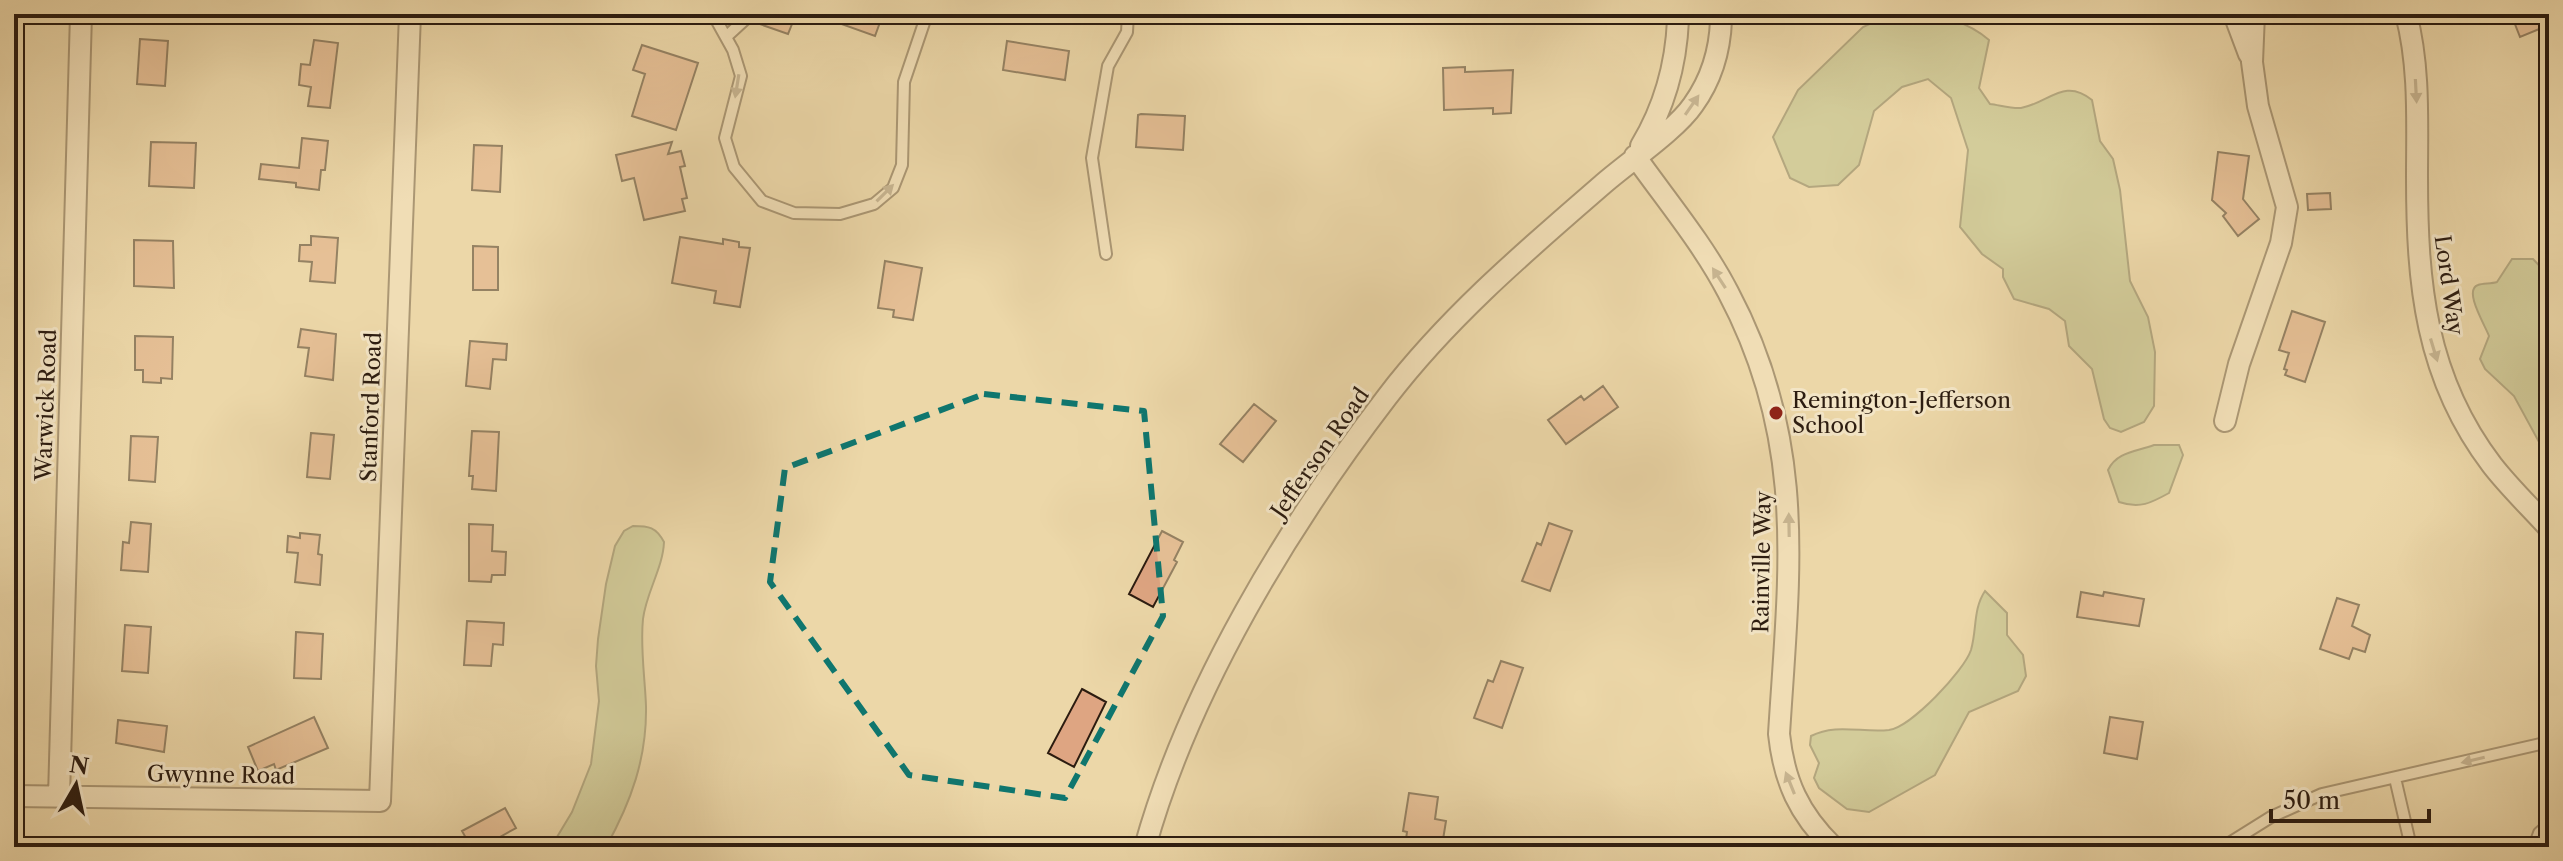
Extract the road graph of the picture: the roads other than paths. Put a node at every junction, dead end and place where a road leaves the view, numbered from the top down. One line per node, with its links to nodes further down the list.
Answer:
1 (81, 14): 21 (street, Warwick Road)
2 (410, 14): 22 (street, Stanford Road)
3 (713, 14): 12 (lane)
4 (751, 14): 12 (lane)
5 (927, 14): 12 (lane, one-way to 5)
6 (1128, 14): 15 (lane)
7 (1684, 14): 14 (street, Jefferson Road)
8 (1715, 14): 14 (street, Jefferson Road, one-way to 8)
9 (2234, 14): 13 (street)
10 (2254, 14): 13 (street)
11 (2406, 14): 17 (street, Lord Way, one-way to 17)
12 (726, 37)
13 (2252, 62): 16 (street)
14 (1635, 156): 24 (street, Jefferson Road); 25 (street, Rainville Way, one-way to 14)
15 (1106, 254)
16 (2225, 421)
17 (2549, 528)
18 (2549, 742): 19 (lane, one-way to 19)
19 (2395, 778): 26 (lane); 27 (lane)
20 (14, 796): 21 (street, Gwynne Road)
21 (59, 797): 22 (street, Gwynne Road)
22 (380, 801)
23 (2549, 824): 28 (lane)
24 (1145, 847)
25 (1833, 847)
26 (2223, 847)
27 (2411, 847)
28 (2534, 847)

